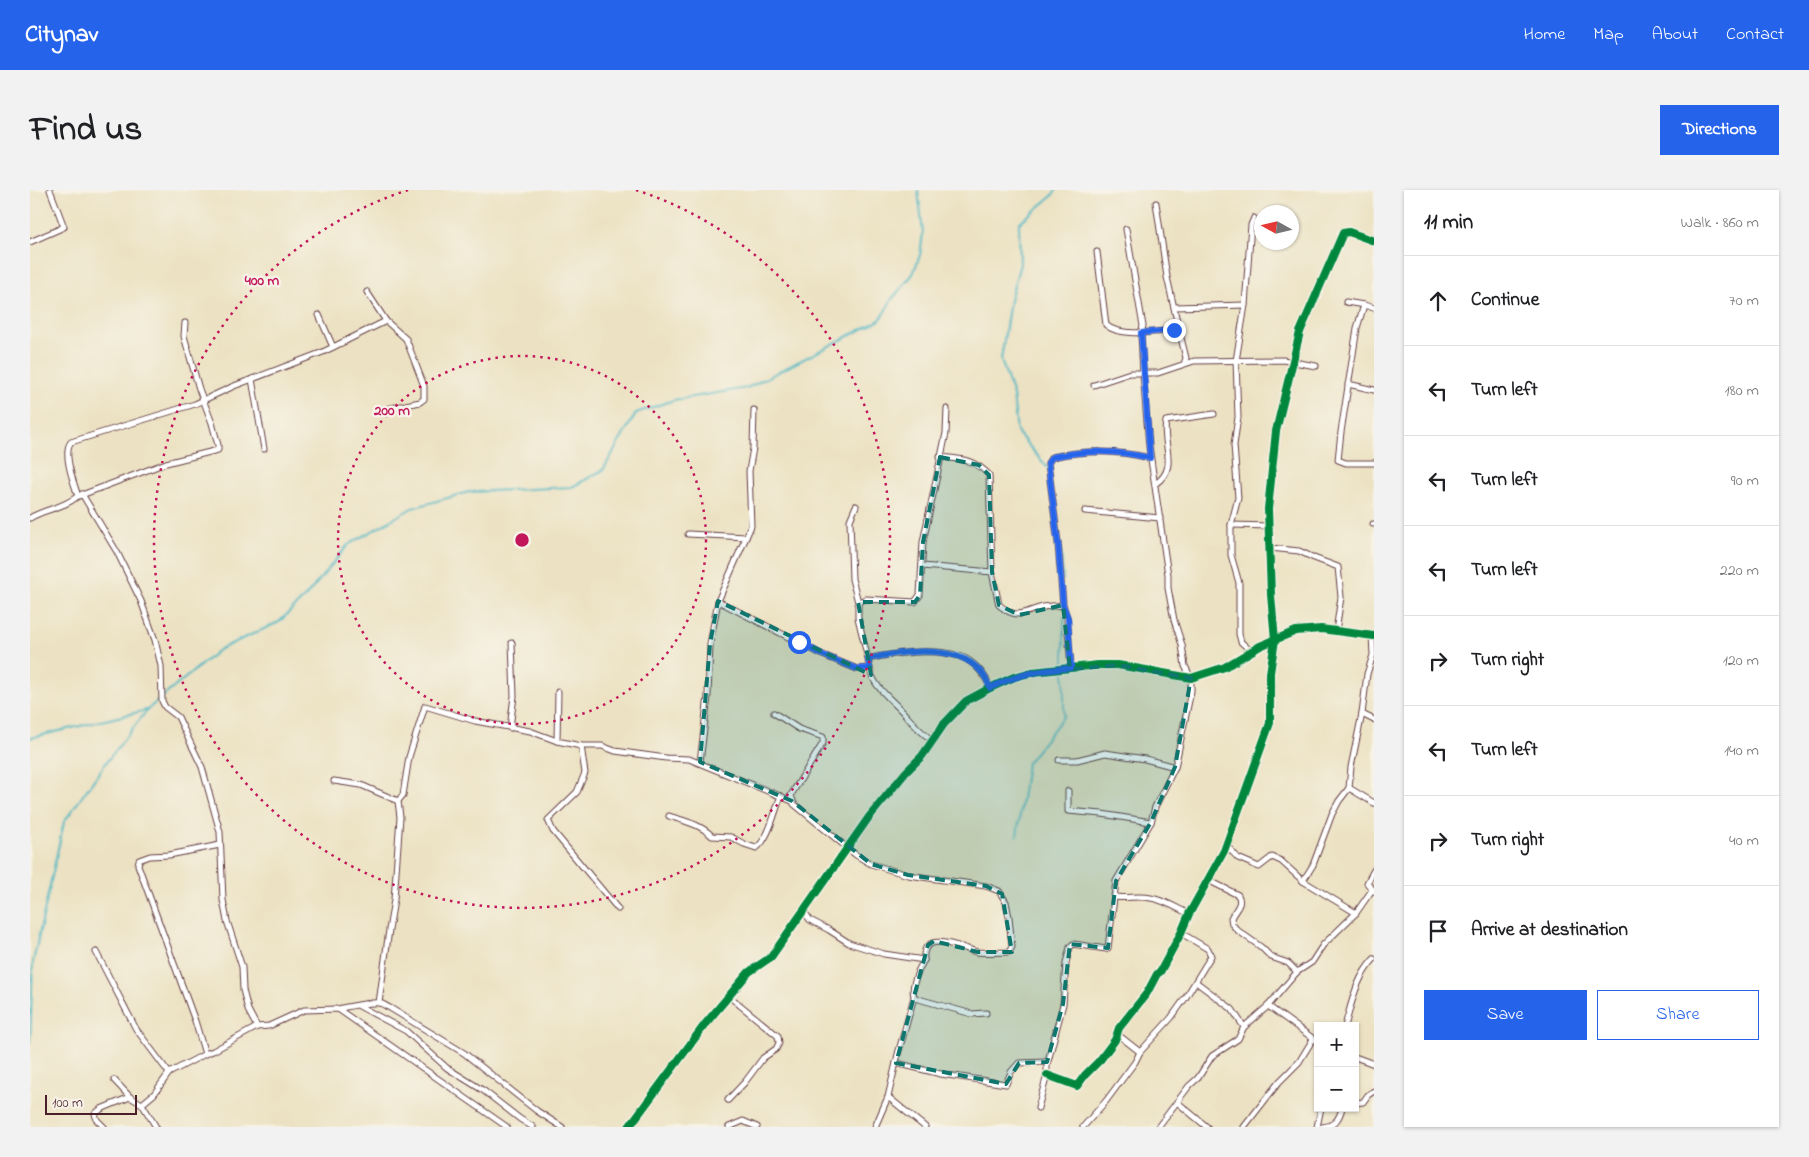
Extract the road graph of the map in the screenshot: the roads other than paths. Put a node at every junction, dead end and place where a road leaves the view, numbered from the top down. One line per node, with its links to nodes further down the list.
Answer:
1 (50, 190): 6 (street)
2 (1156, 203): 12 (street)
3 (1254, 218): 10 (street)
4 (1126, 229): 18 (street)
5 (1374, 241): 21 (street)
6 (30, 242)
7 (1097, 252): 18 (street)
8 (367, 292): 15 (street)
9 (1346, 302): 11 (street)
10 (1245, 305): 12 (street); 20 (street)
11 (1364, 305): 13 (street); 26 (street)
12 (1175, 307): 17 (street)
13 (1374, 308)
14 (319, 315): 19 (street)
15 (386, 321): 19 (street); 32 (street)
16 (185, 323): 29 (street)
17 (1179, 330): 18 (street); 22 (street)
18 (1141, 333): 24 (street)
19 (333, 347): 25 (street)
20 (1236, 361): 21 (street); 22 (street); 44 (street)
21 (1293, 361): 23 (street); 45 (street)
22 (1184, 364): 24 (street)
23 (1316, 366)
24 (1143, 373): 27 (street); 36 (street)
25 (252, 379): 29 (street); 34 (street)
26 (1348, 384): 28 (street); 37 (street)
27 (1094, 385)
28 (1374, 390)
29 (202, 400): 39 (street); 39 (street)
30 (947, 409): 35 (street)
31 (754, 410): 47 (street)
32 (378, 411)
33 (1214, 414): 38 (street)
34 (264, 449)
35 (940, 457): 49 (street); 50 (street)
36 (1150, 458): 38 (street); 53 (street)
37 (1374, 463)
38 (1155, 484): 43 (street)
39 (80, 495): 42 (street); 84 (street)
40 (856, 506): 52 (street)
41 (1085, 511): 43 (street)
42 (30, 518)
43 (1160, 518): 62 (street)
44 (1231, 525): 45 (street); 58 (street)
45 (1270, 526): 48 (street)
46 (688, 534): 47 (street)
47 (746, 537): 51 (street)
48 (1270, 548): 54 (street); 56 (street)
49 (922, 566): 50 (street); 52 (street)
50 (992, 572): 53 (street)
51 (718, 601): 60 (street); 73 (street)
52 (858, 602): 59 (street)
53 (1063, 605): 61 (street)
54 (1336, 631): 55 (street); 56 (street)
55 (1373, 636): 66 (street)
56 (1275, 640): 58 (street); 85 (street)
57 (512, 643): 68 (street)
58 (1251, 651): 62 (street)
59 (868, 659): 60 (street); 63 (street)
60 (870, 668): 69 (street)
61 (1071, 668): 62 (street); 63 (street)
62 (1190, 678): 74 (street)
63 (990, 688): 69 (street)
64 (558, 692): 70 (street)
65 (774, 713): 80 (street)
66 (1362, 714): 67 (street); 76 (street)
67 (1374, 720)
68 (510, 728): 70 (street); 79 (street)
69 (932, 740): 86 (street)
70 (556, 741): 71 (street)
71 (581, 746): 73 (street); 92 (street)
72 (1060, 760): 74 (street)
73 (700, 762): 78 (street)
74 (1175, 767): 83 (street)
75 (334, 781): 79 (street)
76 (1349, 788): 81 (street); 89 (street)
77 (1068, 791): 83 (street)
78 (781, 796): 80 (street); 82 (street)
79 (398, 800): 104 (street)
80 (792, 801): 86 (street)
81 (1374, 803)
82 (668, 816)
83 (1151, 822): 91 (street)
84 (220, 845): 110 (street); 116 (street)
85 (1226, 845): 88 (street); 89 (street)
86 (847, 847): 93 (street); 99 (street)
87 (1374, 870): 90 (street)
88 (1208, 880): 95 (street); 100 (street)
89 (1303, 881): 94 (street)
90 (1373, 891): 94 (street)
91 (1115, 897): 95 (street); 118 (street)
92 (618, 909)
93 (803, 910): 99 (street); 102 (street)
94 (1356, 912): 100 (street)
95 (1189, 914): 96 (street)
96 (1181, 933): 101 (street); 112 (street)
97 (96, 952): 121 (street)
98 (1374, 959): 109 (street)
99 (924, 960): 103 (street)
100 (1297, 972): 106 (street)
101 (1196, 982): 111 (street); 115 (street)
102 (730, 997): 127 (street); 139 (street)
103 (914, 997): 108 (street); 119 (street)
104 (379, 1003): 105 (street); 138 (street)
105 (359, 1006): 107 (street); 137 (street)
106 (1268, 1006): 111 (street); 113 (street)
107 (338, 1009): 110 (street); 136 (street)
108 (986, 1013)
109 (1346, 1022)
110 (257, 1027): 116 (street)
111 (1244, 1027): 128 (street)
112 (1117, 1034): 115 (street); 122 (street)
113 (1314, 1040)
114 (1314, 1042): 147 (street)
115 (1140, 1052): 144 (street)
116 (205, 1054): 121 (street)
117 (1359, 1058): 120 (street)
118 (1047, 1062): 119 (street); 122 (street)
119 (896, 1063): 125 (street)
120 (1374, 1064)
121 (169, 1073): 130 (street)
122 (1047, 1075): 131 (street)
123 (114, 1080): 126 (street)
124 (1374, 1091): 129 (street)
125 (888, 1097): 142 (street); 143 (street)
126 (130, 1098): 130 (street); 134 (street)
127 (728, 1100)
128 (1177, 1102): 145 (street); 146 (street)
129 (1359, 1102)
130 (142, 1104): 135 (street)
131 (1038, 1108)
132 (1320, 1112): 148 (street)
133 (1341, 1112): 149 (street)
134 (104, 1127)
135 (156, 1127)
136 (507, 1127)
137 (533, 1127)
138 (562, 1127)
139 (629, 1127)
140 (729, 1127): 141 (street)
141 (757, 1127)
142 (874, 1127)
143 (925, 1127)
144 (1084, 1127)
145 (1158, 1127)
146 (1206, 1127)
147 (1244, 1127)
148 (1317, 1127)
149 (1322, 1127)

